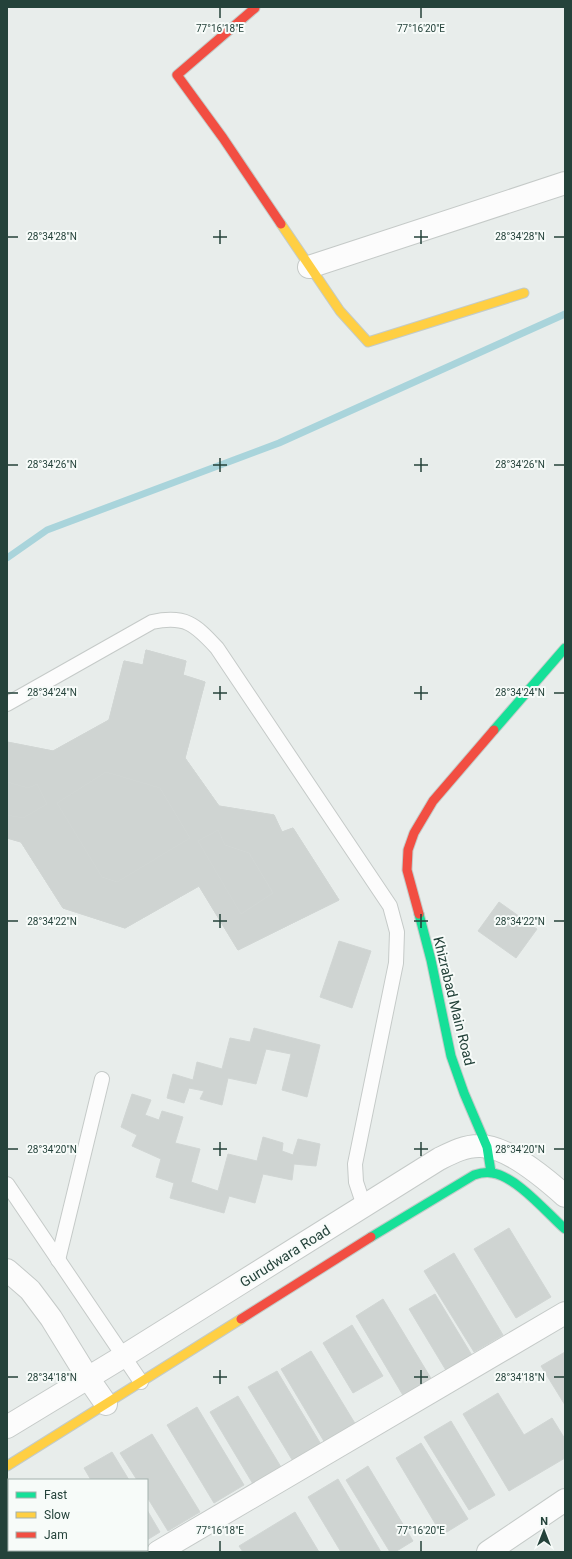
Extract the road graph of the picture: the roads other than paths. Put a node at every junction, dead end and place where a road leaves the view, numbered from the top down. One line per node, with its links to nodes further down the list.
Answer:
1 (255, 8): 3 (street)
2 (565, 183): 3 (street)
3 (309, 267): 4 (street)
4 (524, 293)
5 (564, 651): 8 (street, Khizrabad Main Road)
6 (7, 704): 12 (lane)
7 (102, 1079): 14 (lane)
8 (487, 1147): 9 (street, Khizrabad Main Road); 11 (street, Gurudwara Road); 12 (street, Gurudwara Road)
9 (492, 1172): 13 (street); 19 (street)
10 (7, 1184): 14 (lane)
11 (565, 1196)
12 (364, 1206): 17 (street, Gurudwara Road)
13 (565, 1229)
14 (58, 1260): 17 (lane)
15 (7, 1270): 18 (street)
16 (565, 1313): 24 (street)
17 (124, 1356): 18 (street, Gurudwara Road); 19 (lane)
18 (88, 1378): 20 (street); 21 (street, Gurudwara Road)
19 (141, 1382): 20 (street)
20 (106, 1404): 22 (street)
21 (7, 1427)
22 (7, 1466)
23 (565, 1500): 25 (street)
24 (158, 1552)
25 (488, 1552)

